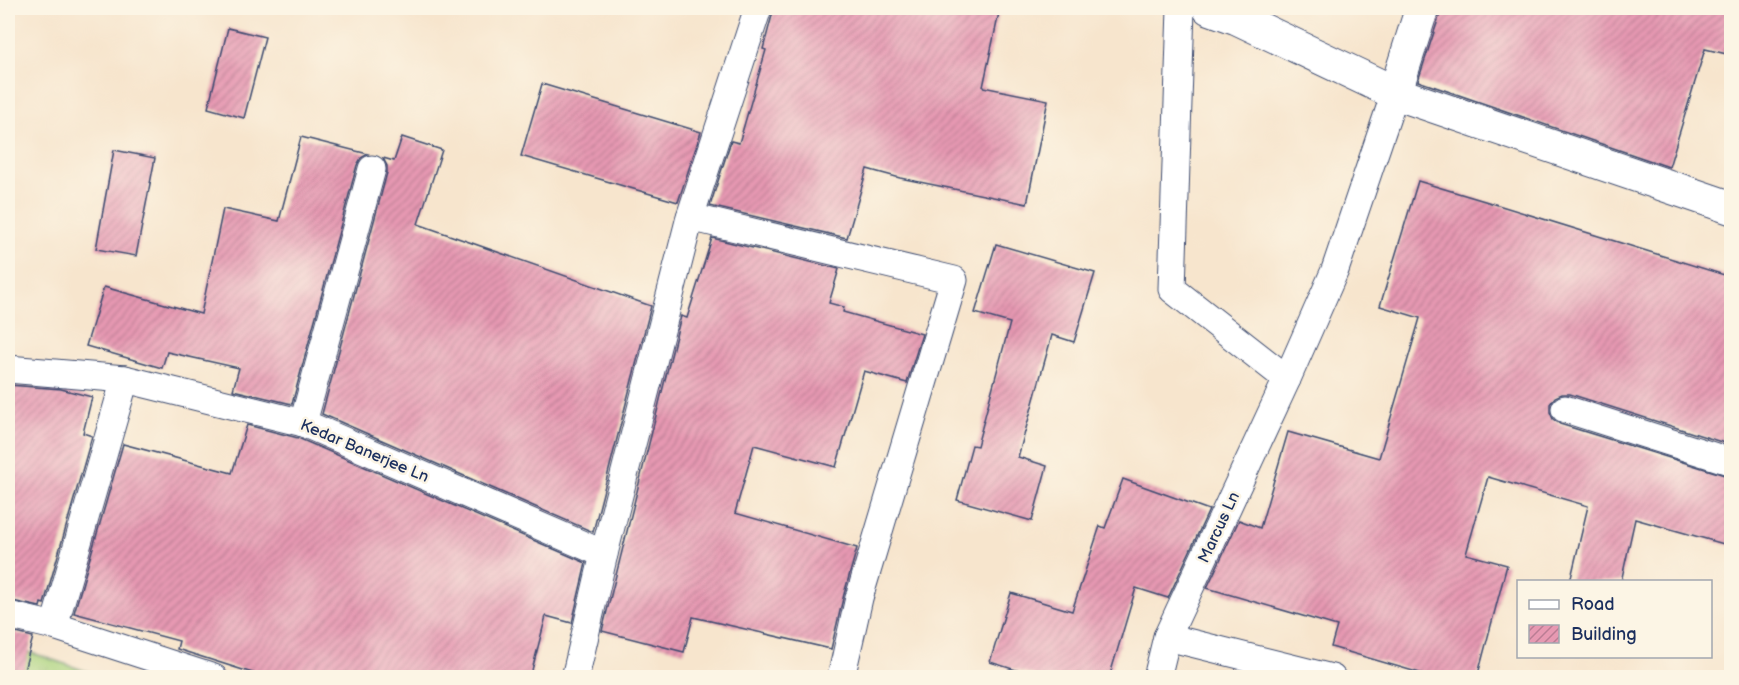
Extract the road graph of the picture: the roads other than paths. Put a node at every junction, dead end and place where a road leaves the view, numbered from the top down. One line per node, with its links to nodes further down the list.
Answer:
1 (758, 8): 8 (lane)
2 (1181, 8): 11 (lane)
3 (1422, 8): 5 (street)
4 (1228, 11): 5 (street)
5 (1395, 93): 7 (street); 11 (lane, Marcus Ln)
6 (372, 169): 13 (lane)
7 (1731, 208)
8 (690, 217): 15 (lane); 21 (lane)
9 (8, 369): 10 (lane, Kedar Banerjee Ln)
10 (125, 379): 13 (lane, Kedar Banerjee Ln); 17 (lane)
11 (1287, 379): 18 (lane, Marcus Ln)
12 (1566, 409): 14 (lane)
13 (303, 423): 15 (lane, Kedar Banerjee Ln)
14 (1731, 462)
15 (604, 554): 20 (lane)
16 (8, 615): 17 (lane)
17 (54, 626): 19 (lane)
18 (1167, 637): 22 (lane, Marcus Ln); 23 (lane)
19 (214, 678)
20 (575, 678)
21 (841, 678)
22 (1157, 678)
23 (1332, 678)

